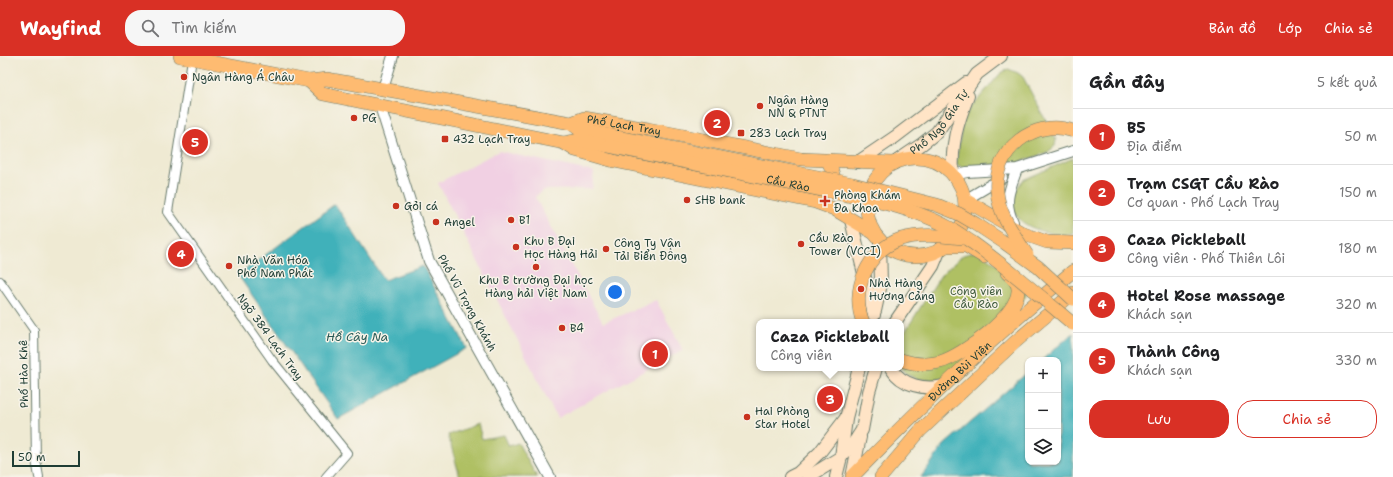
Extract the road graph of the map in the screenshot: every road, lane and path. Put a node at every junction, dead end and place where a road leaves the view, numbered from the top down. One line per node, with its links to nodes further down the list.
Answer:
1 (393, 56): 6 (street)
2 (1002, 56): 4 (main road, Phố Ngô Gia Tự)
3 (186, 58): 5 (main road, Phố Lạch Tray); 45 (street, Ngõ 384 Lạch Tray)
4 (976, 74): 14 (main road); 15 (main road, Phố Ngô Gia Tự); 17 (main road, Phố Ngô Gia Tự)
5 (309, 81): 6 (main road, Phố Lạch Tray); 7 (main road)
6 (383, 89): 8 (main road, Phố Lạch Tray)
7 (380, 106): 11 (main road); 46 (street, Phố Vũ Trọng Khánh)
8 (571, 123): 10 (main road, Cầu Rào); 13 (main road, Phố Lạch Tray)
9 (1073, 131): 26 (main road, bridge)
10 (609, 141): 11 (main road, Cầu Rào); 23 (main road, Cầu Rào, bridge); 26 (main road, Cầu Rào, bridge)
11 (564, 143): 19 (main road)
12 (1073, 151): 16 (street)
13 (828, 160): 14 (main road, Phố Lạch Tray); 19 (main road)
14 (858, 162): 15 (main road, Phố Lạch Tray)
15 (894, 163): 17 (main road); 22 (main road)
16 (1017, 169): 17 (street); 18 (street); 21 (street)
17 (953, 175): 18 (main road)
18 (964, 200): 21 (main road); 25 (main road)
19 (815, 202): 20 (main road)
20 (851, 220): 22 (main road); 33 (main road)
21 (1020, 232): 24 (main road)
22 (877, 236): 25 (main road); 32 (main road)
23 (966, 239): 31 (main road, bridge); 35 (main road, Cầu Rào, bridge)
24 (1073, 243)
25 (942, 247): 34 (main road); 36 (main road)
26 (1031, 262): 30 (main road, Cầu Rào, bridge)
27 (1073, 271): 40 (main road, Đường Bùi Viện)
28 (0, 281): 44 (street, Phố Hào Khê)
29 (1073, 293): 51 (main road, Đường Bùi Viện)
30 (1073, 299)
31 (868, 319)
32 (870, 319)
33 (870, 319)
34 (897, 319)
35 (1073, 324)
36 (904, 361)
37 (858, 371): 41 (main road)
38 (875, 371): 42 (main road)
39 (894, 371): 40 (main road)
40 (943, 386): 50 (main road, Đường Bùi Viện)
41 (846, 418): 43 (main road); 47 (main road)
42 (862, 430): 43 (main road); 50 (main road)
43 (841, 457): 48 (main road); 49 (main road)
44 (39, 477)
45 (326, 477)
46 (550, 477)
47 (790, 477)
48 (808, 477)
49 (836, 477)
50 (852, 477)
51 (881, 477)

